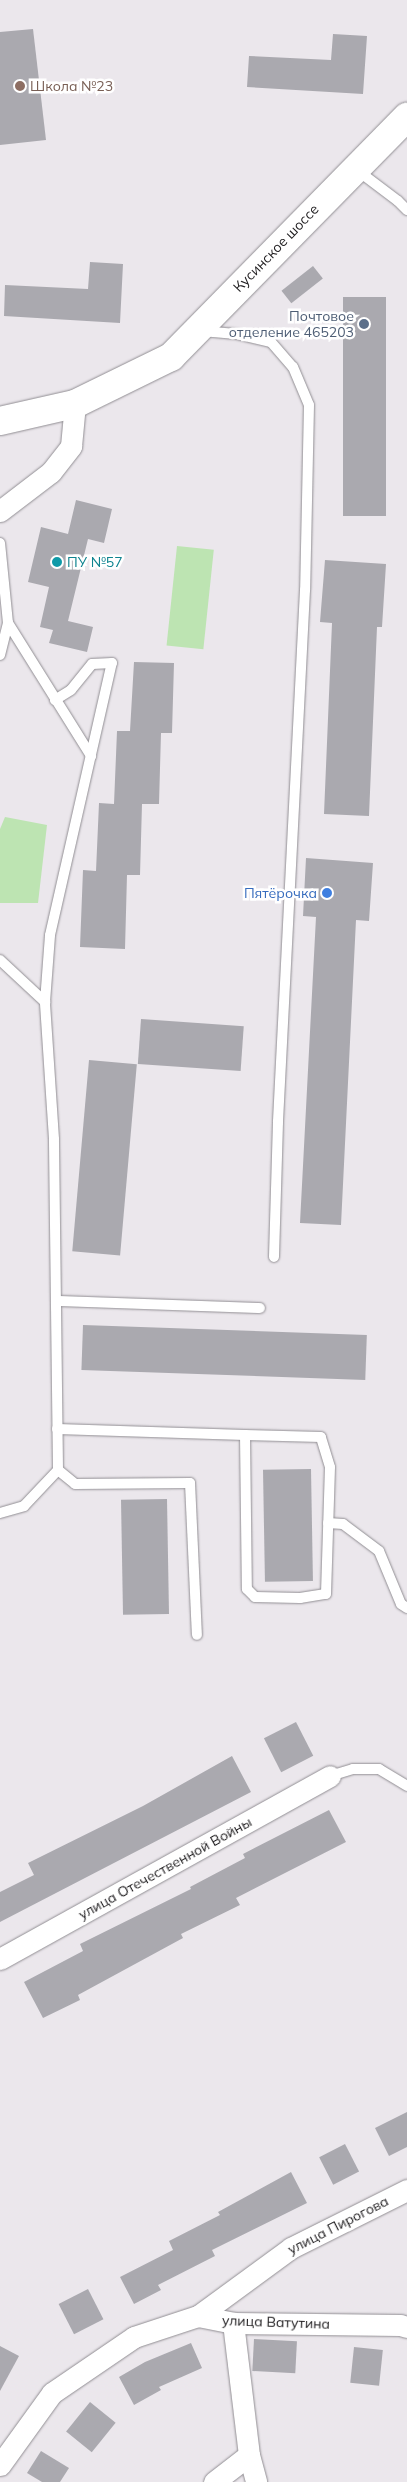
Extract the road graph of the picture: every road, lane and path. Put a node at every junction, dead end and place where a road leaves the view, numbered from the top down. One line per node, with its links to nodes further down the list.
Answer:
1 (407, 116): 2 (main road, Кусинское шоссе)
2 (354, 168): 3 (lane); 4 (main road, Кусинское шоссе)
3 (407, 210)
4 (196, 330): 5 (main road, Кусинское шоссе); 15 (lane)
5 (75, 404): 6 (main road, Кусинское шоссе); 7 (street)
6 (0, 421)
7 (0, 511)
8 (0, 543): 9 (lane)
9 (8, 623): 10 (lane); 11 (lane)
10 (0, 655)
11 (55, 700): 12 (lane); 12 (lane)
12 (91, 756): 14 (lane)
13 (0, 960): 14 (lane)
14 (46, 1002): 16 (lane)
15 (274, 1257)
16 (57, 1302): 17 (lane); 18 (lane)
17 (260, 1308)
18 (56, 1429): 19 (lane); 20 (lane)
19 (245, 1435): 22 (lane); 22 (lane)
20 (58, 1470): 21 (lane); 24 (lane)
21 (0, 1513)
22 (328, 1523): 23 (lane)
23 (407, 1608)
24 (197, 1635)
25 (330, 1776): 26 (lane); 27 (street, улица Отечественной Войны)
26 (407, 1786)
27 (0, 1959)
28 (407, 2190): 29 (street, улица Пирогова)
29 (198, 2316): 30 (street, улица Ватутина); 33 (street, улица Ватутина)
30 (233, 2323): 31 (street, улица Ватутина); 32 (street)
31 (405, 2325)
32 (249, 2455): 34 (street); 35 (street)
33 (0, 2465)
34 (214, 2482)
35 (256, 2482)

